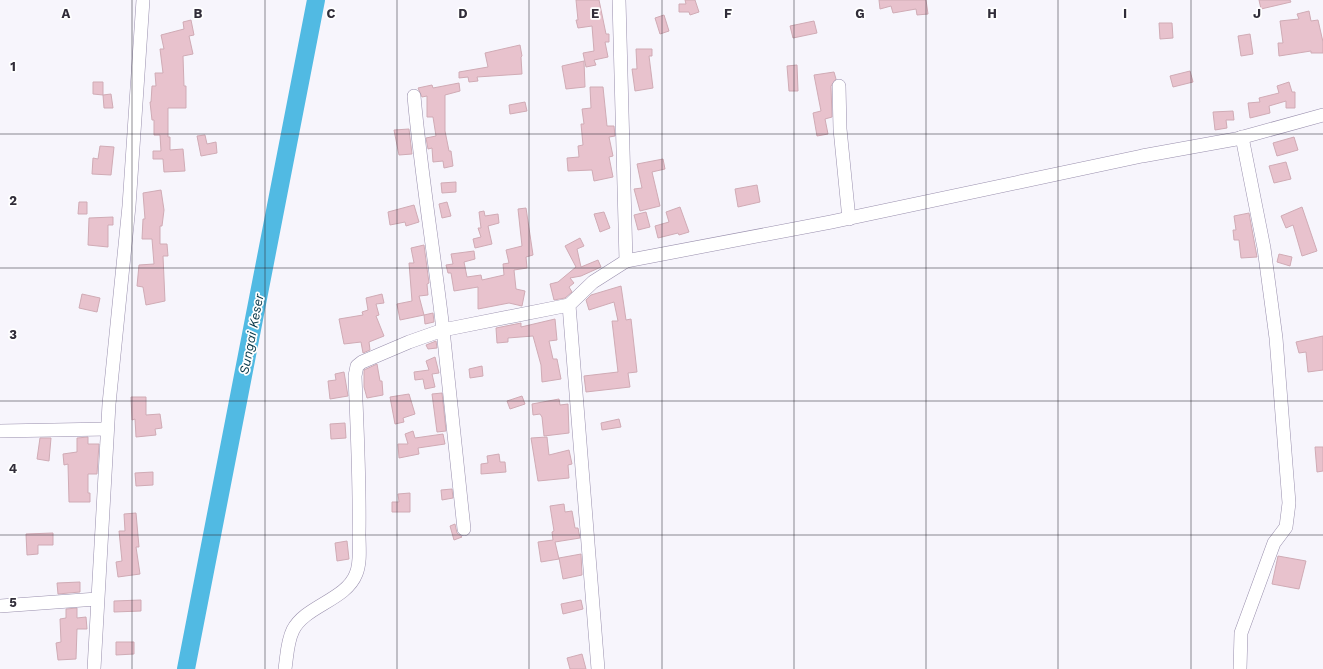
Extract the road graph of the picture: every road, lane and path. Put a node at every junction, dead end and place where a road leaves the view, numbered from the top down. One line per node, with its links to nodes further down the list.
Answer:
1 (143, 0): 11 (street)
2 (619, 0): 8 (street)
3 (839, 86): 7 (street)
4 (414, 96): 10 (street)
5 (1323, 115): 6 (street)
6 (1242, 137): 7 (street); 19 (street)
7 (849, 218): 8 (street)
8 (626, 261): 9 (street)
9 (569, 305): 10 (street); 18 (street)
10 (443, 330): 13 (street); 17 (street)
11 (107, 429): 12 (street); 14 (street)
12 (0, 431)
13 (464, 529)
14 (97, 599): 15 (street); 16 (street)
15 (0, 606)
16 (94, 669)
17 (285, 669)
18 (598, 669)
19 (1240, 669)

